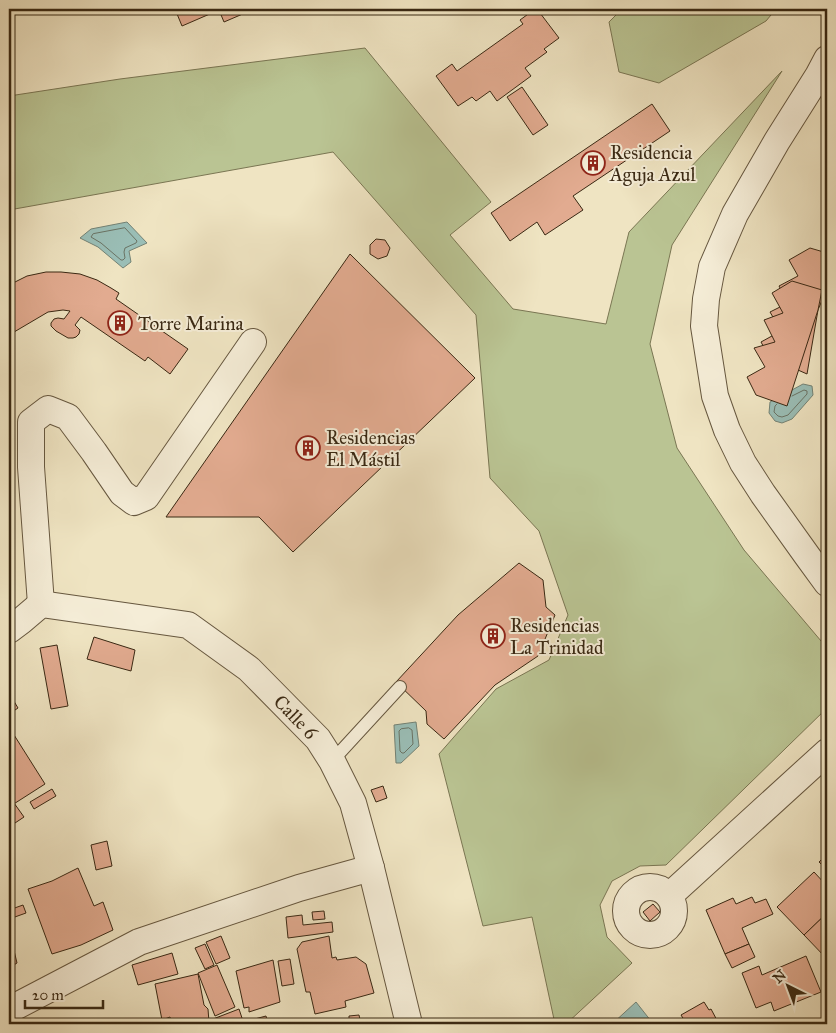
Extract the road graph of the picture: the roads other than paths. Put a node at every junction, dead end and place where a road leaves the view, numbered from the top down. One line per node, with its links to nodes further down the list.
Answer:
1 (827, 59): 3 (street)
2 (253, 342): 4 (street)
3 (827, 582)
4 (41, 604): 5 (street); 8 (street, Calle 6)
5 (9, 630)
6 (400, 686): 8 (lane)
7 (827, 752): 10 (street)
8 (332, 760): 9 (street, Calle 6)
9 (371, 868): 11 (street); 12 (street, Calle 6)
10 (669, 896)
11 (9, 1010)
12 (409, 1024)

